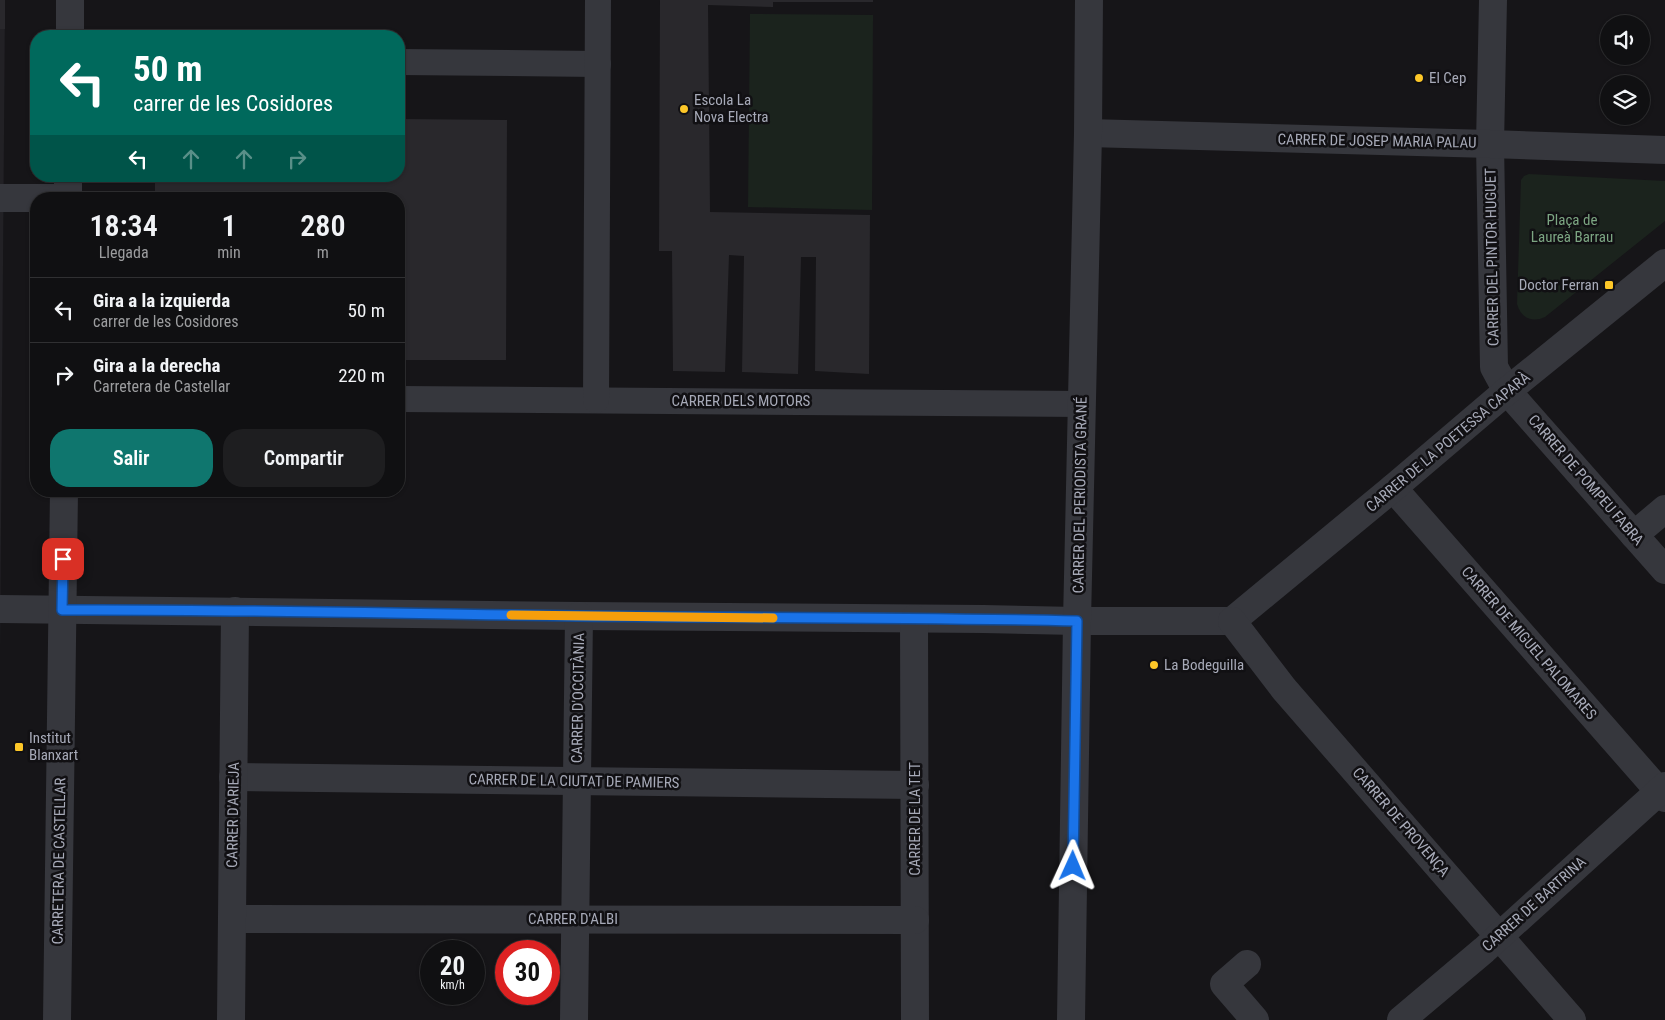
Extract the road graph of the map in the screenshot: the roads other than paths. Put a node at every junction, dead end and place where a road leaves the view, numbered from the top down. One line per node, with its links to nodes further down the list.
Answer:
1 (70, 0): 5 (street)
2 (598, 0): 7 (street)
3 (1089, 0): 8 (street, CARRER DEL PERIODISTA GRANÉ)
4 (1492, 0): 9 (street, CARRER DEL PINTOR HUGUET)
5 (70, 30)
6 (405, 62): 7 (street)
7 (598, 64): 16 (street)
8 (1088, 133): 9 (street, CARRER DE JOSEP MARIA PALAU); 17 (street, CARRER DEL PERIODISTA GRANÉ)
9 (1490, 144): 10 (street, CARRER DE JOSEP MARIA PALAU); 14 (street, CARRER DEL PINTOR HUGUET)
10 (1665, 150)
11 (30, 195): 12 (street)
12 (0, 198)
13 (1665, 263): 14 (street, CARRER DE LA POETESSA CAPARÀ)
14 (1507, 391): 18 (street, CARRER DE LA POETESSA CAPARÀ); 21 (street, CARRER DE POMPEU FABRA)
15 (405, 399): 16 (street, CARRER DELS MOTORS)
16 (596, 400): 17 (street, CARRER DELS MOTORS)
17 (1082, 404): 28 (street, CARRER DEL PERIODISTA GRANÉ)
18 (1393, 488): 29 (street, CARRER DE LA POETESSA CAPARÀ); 33 (street, CARRER DE MIGUEL PALOMARES)
19 (64, 497): 24 (street, CARRETERA DE CASTELLAR)
20 (1665, 509): 21 (street)
21 (1634, 534): 22 (street, CARRER DE POMPEU FABRA)
22 (1665, 570)
23 (0, 609): 24 (street)
24 (62, 610): 25 (street); 39 (street, CARRETERA DE CASTELLAR)
25 (235, 611): 26 (street); 30 (street, CARRER D'ARIEJA)
26 (578, 616): 27 (street); 31 (street, CARRER D'OCCITÀNIA)
27 (914, 619): 28 (street); 32 (street, CARRER DE LA TET)
28 (1077, 621): 29 (street); 43 (street, CARRER DEL PERIODISTA GRANÉ)
29 (1232, 621): 37 (street, CARRER DE PROVENÇA)
30 (233, 777): 31 (street, CARRER DE LA CIUTAT DE PAMIERS); 34 (street, CARRER D'ARIEJA)
31 (577, 782): 32 (street, CARRER DE LA CIUTAT DE PAMIERS); 35 (street, CARRER D'OCCITÀNIA)
32 (915, 786): 36 (street, CARRER DE LA TET)
33 (1663, 792): 37 (street, CARRER DE BARTRINA)
34 (232, 919): 35 (street, CARRER D'ALBI); 40 (street, CARRER D'ARIEJA)
35 (575, 920): 36 (street, CARRER D'ALBI); 41 (street, CARRER D'OCCITÀNIA)
36 (915, 920): 42 (street, CARRER DE LA TET)
37 (1500, 935): 45 (street, CARRER DE BARTRINA); 46 (street, CARRER DE PROVENÇA)
38 (1247, 964): 44 (street)
39 (57, 1020)
40 (231, 1020)
41 (574, 1020)
42 (915, 1020)
43 (1071, 1020)
44 (1255, 1020)
45 (1401, 1020)
46 (1572, 1020)

